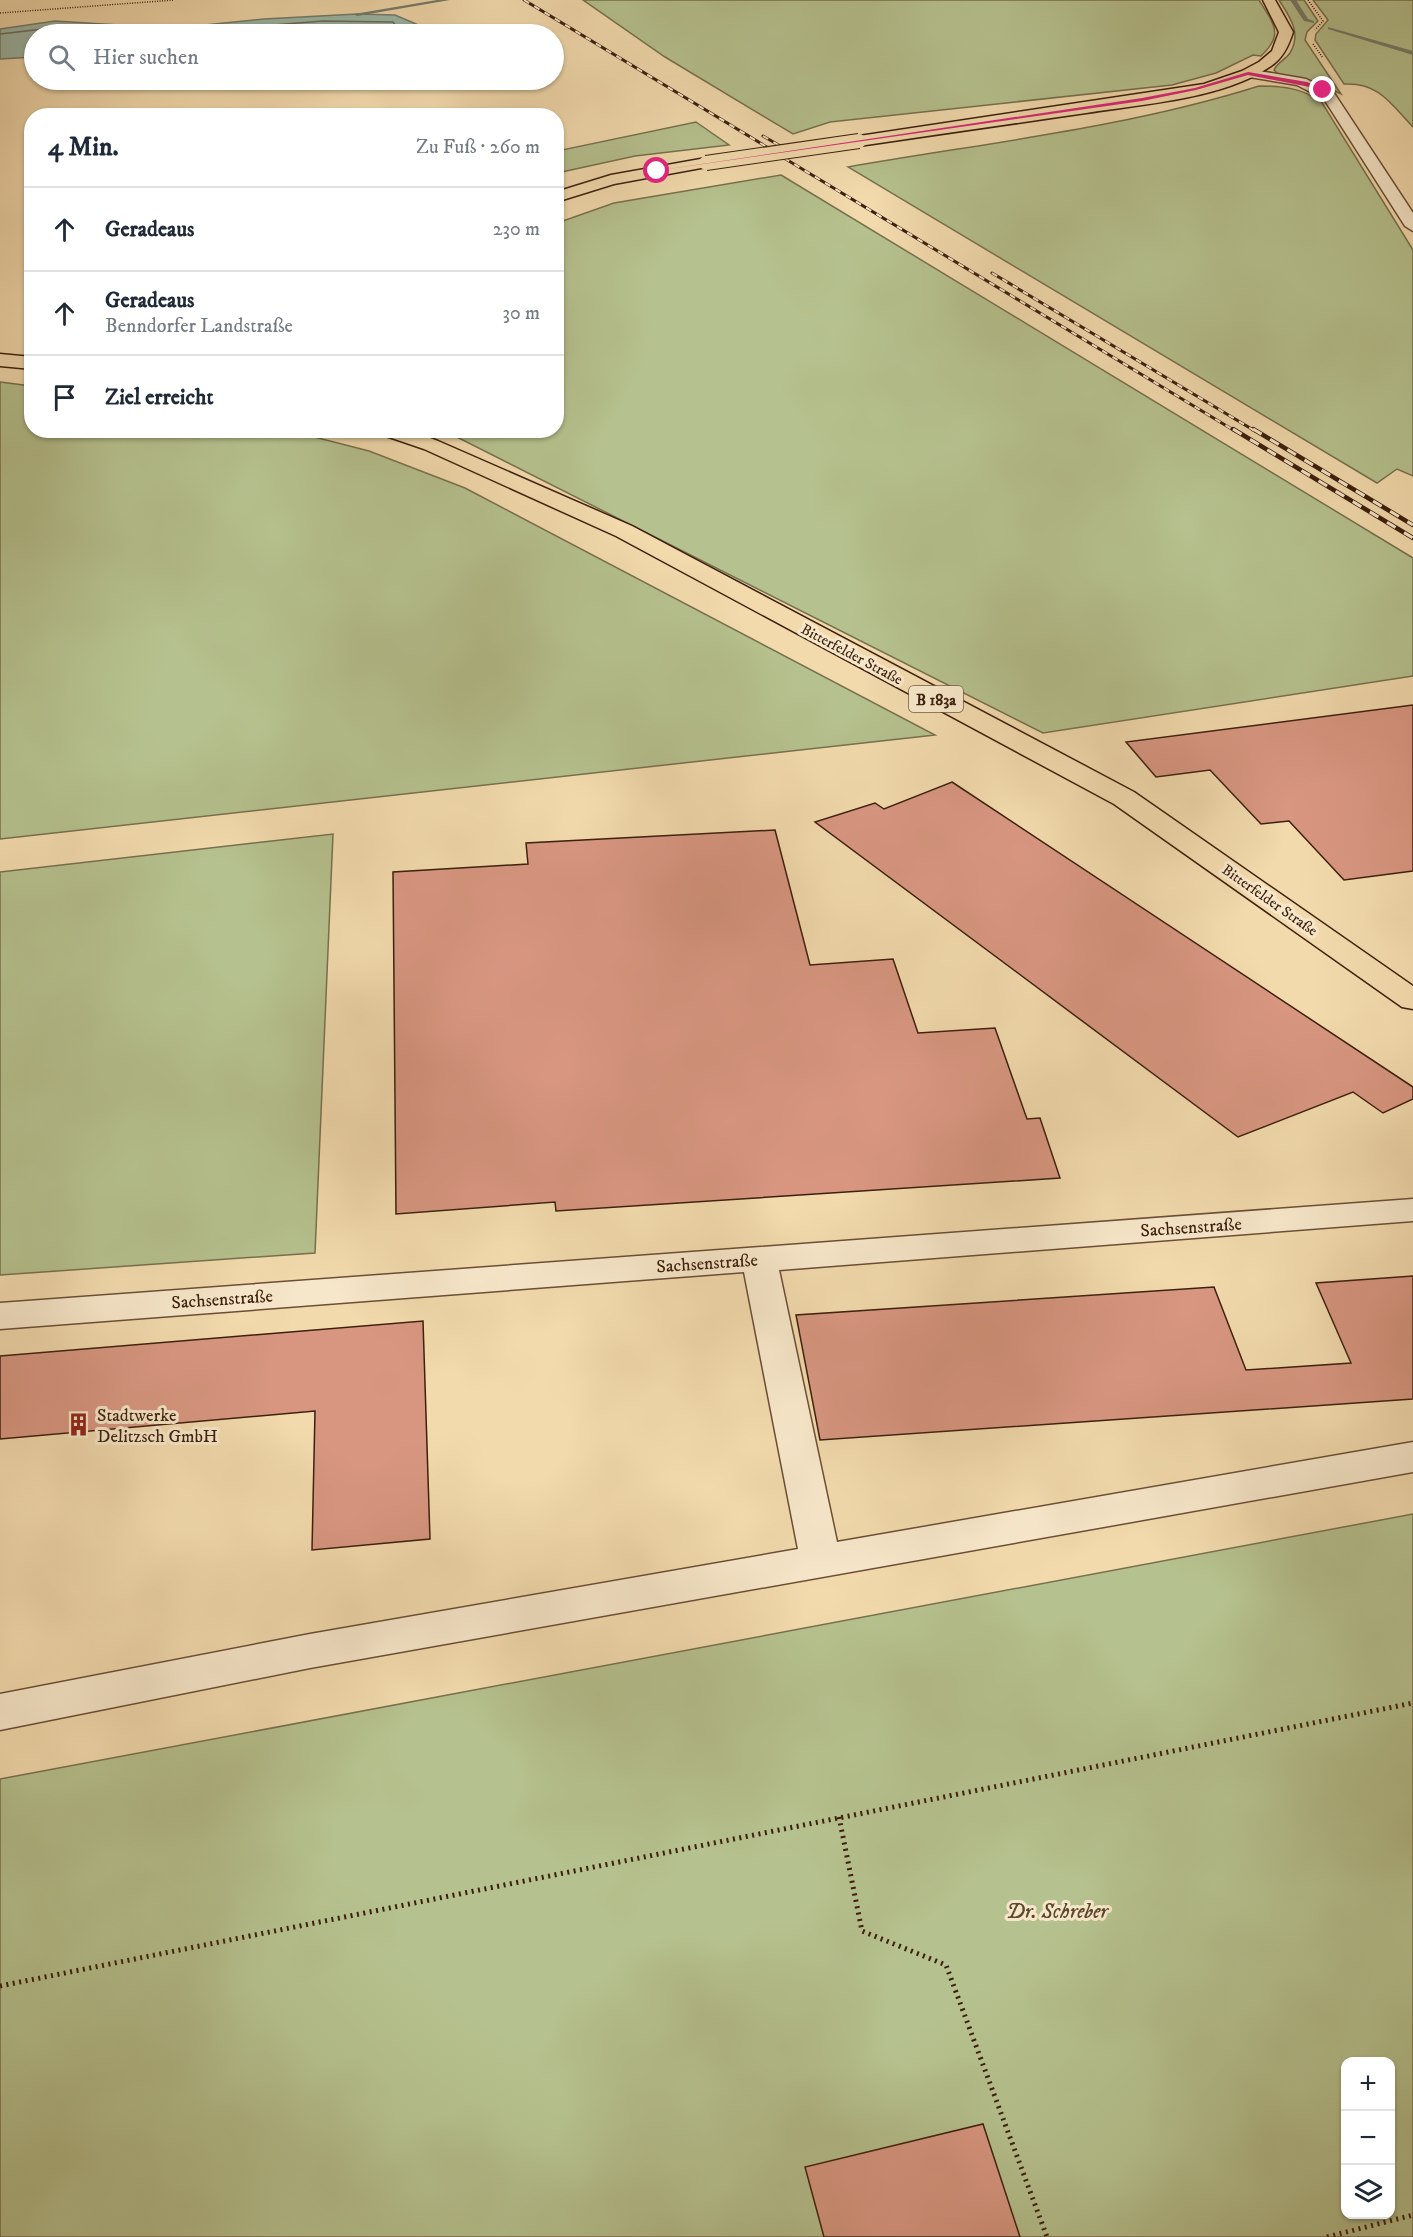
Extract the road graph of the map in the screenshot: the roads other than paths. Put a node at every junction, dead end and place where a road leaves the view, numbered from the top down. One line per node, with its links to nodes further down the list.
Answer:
1 (1269, 0): 2 (main road)
2 (1248, 74): 3 (main road, bridge); 4 (street)
3 (564, 195)
4 (1412, 222)
5 (0, 360): 6 (main road)
6 (24, 362)
7 (410, 438): 8 (main road, Bitterfelder Straße / B 183a)
8 (1413, 1000)
9 (1413, 1210): 10 (street, Sachsenstraße)
10 (759, 1259): 11 (street, Sachsenstraße); 13 (street)
11 (0, 1316)
12 (1413, 1457): 13 (street)
13 (821, 1561): 14 (street)
14 (0, 1712)

